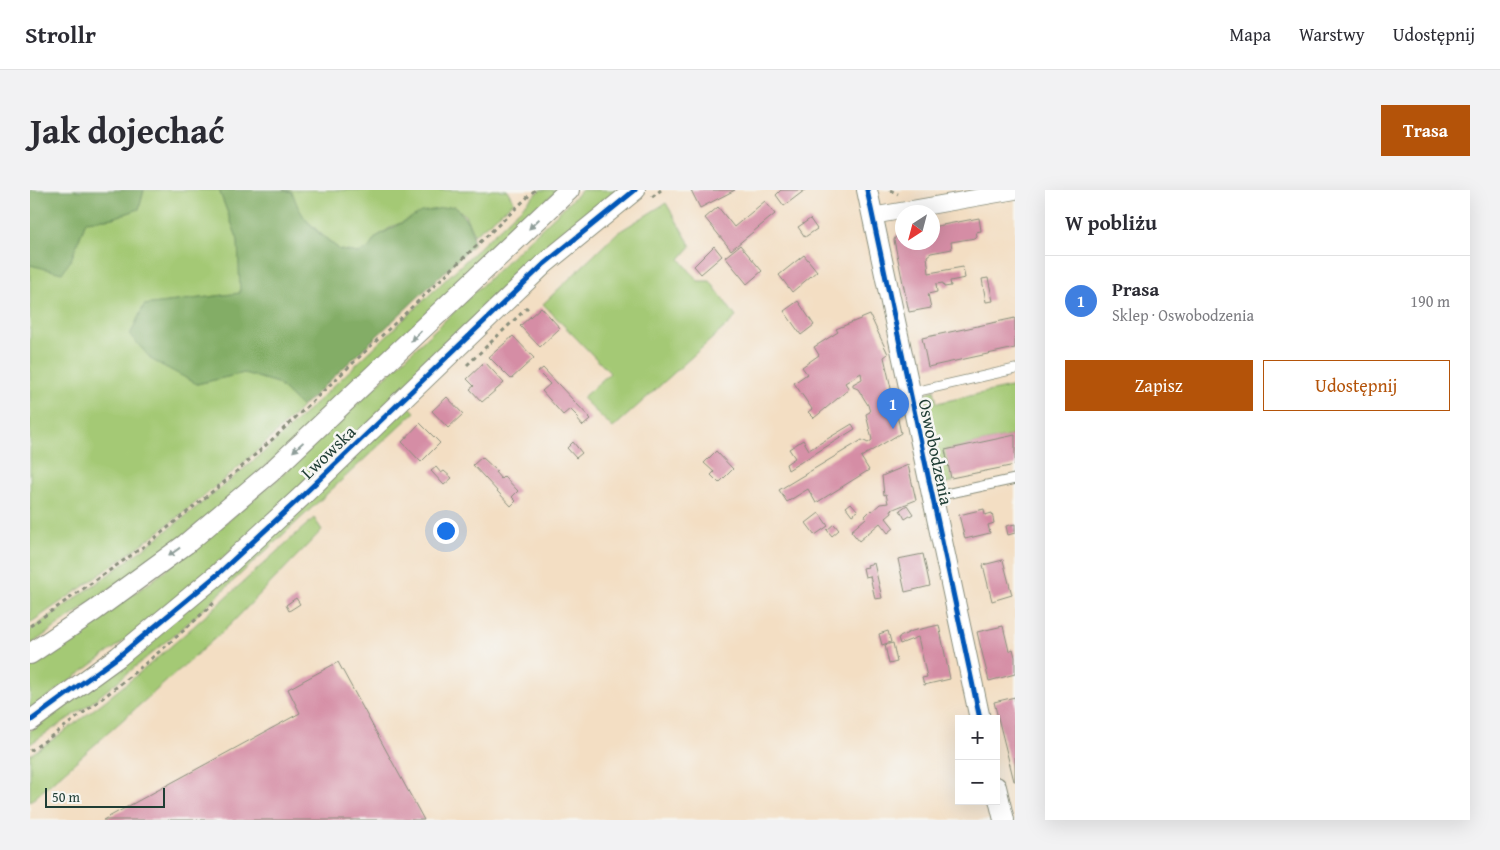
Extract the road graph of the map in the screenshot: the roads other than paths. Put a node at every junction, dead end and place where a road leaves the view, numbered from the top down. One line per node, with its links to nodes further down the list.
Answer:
1 (569, 190): 10 (street, Lwowska, one-way to 10)
2 (634, 190): 12 (street, Lwowska)
3 (867, 190): 5 (street, Oswobodzenia)
4 (1015, 191): 5 (street)
5 (872, 216): 7 (street, Oswobodzenia)
6 (1015, 369): 7 (lane)
7 (909, 393): 9 (street, Oswobodzenia)
8 (1015, 479): 9 (lane)
9 (932, 497): 11 (street, Oswobodzenia)
10 (30, 654)
11 (979, 715)
12 (30, 721)
13 (1000, 804): 14 (street)
14 (1004, 820)

